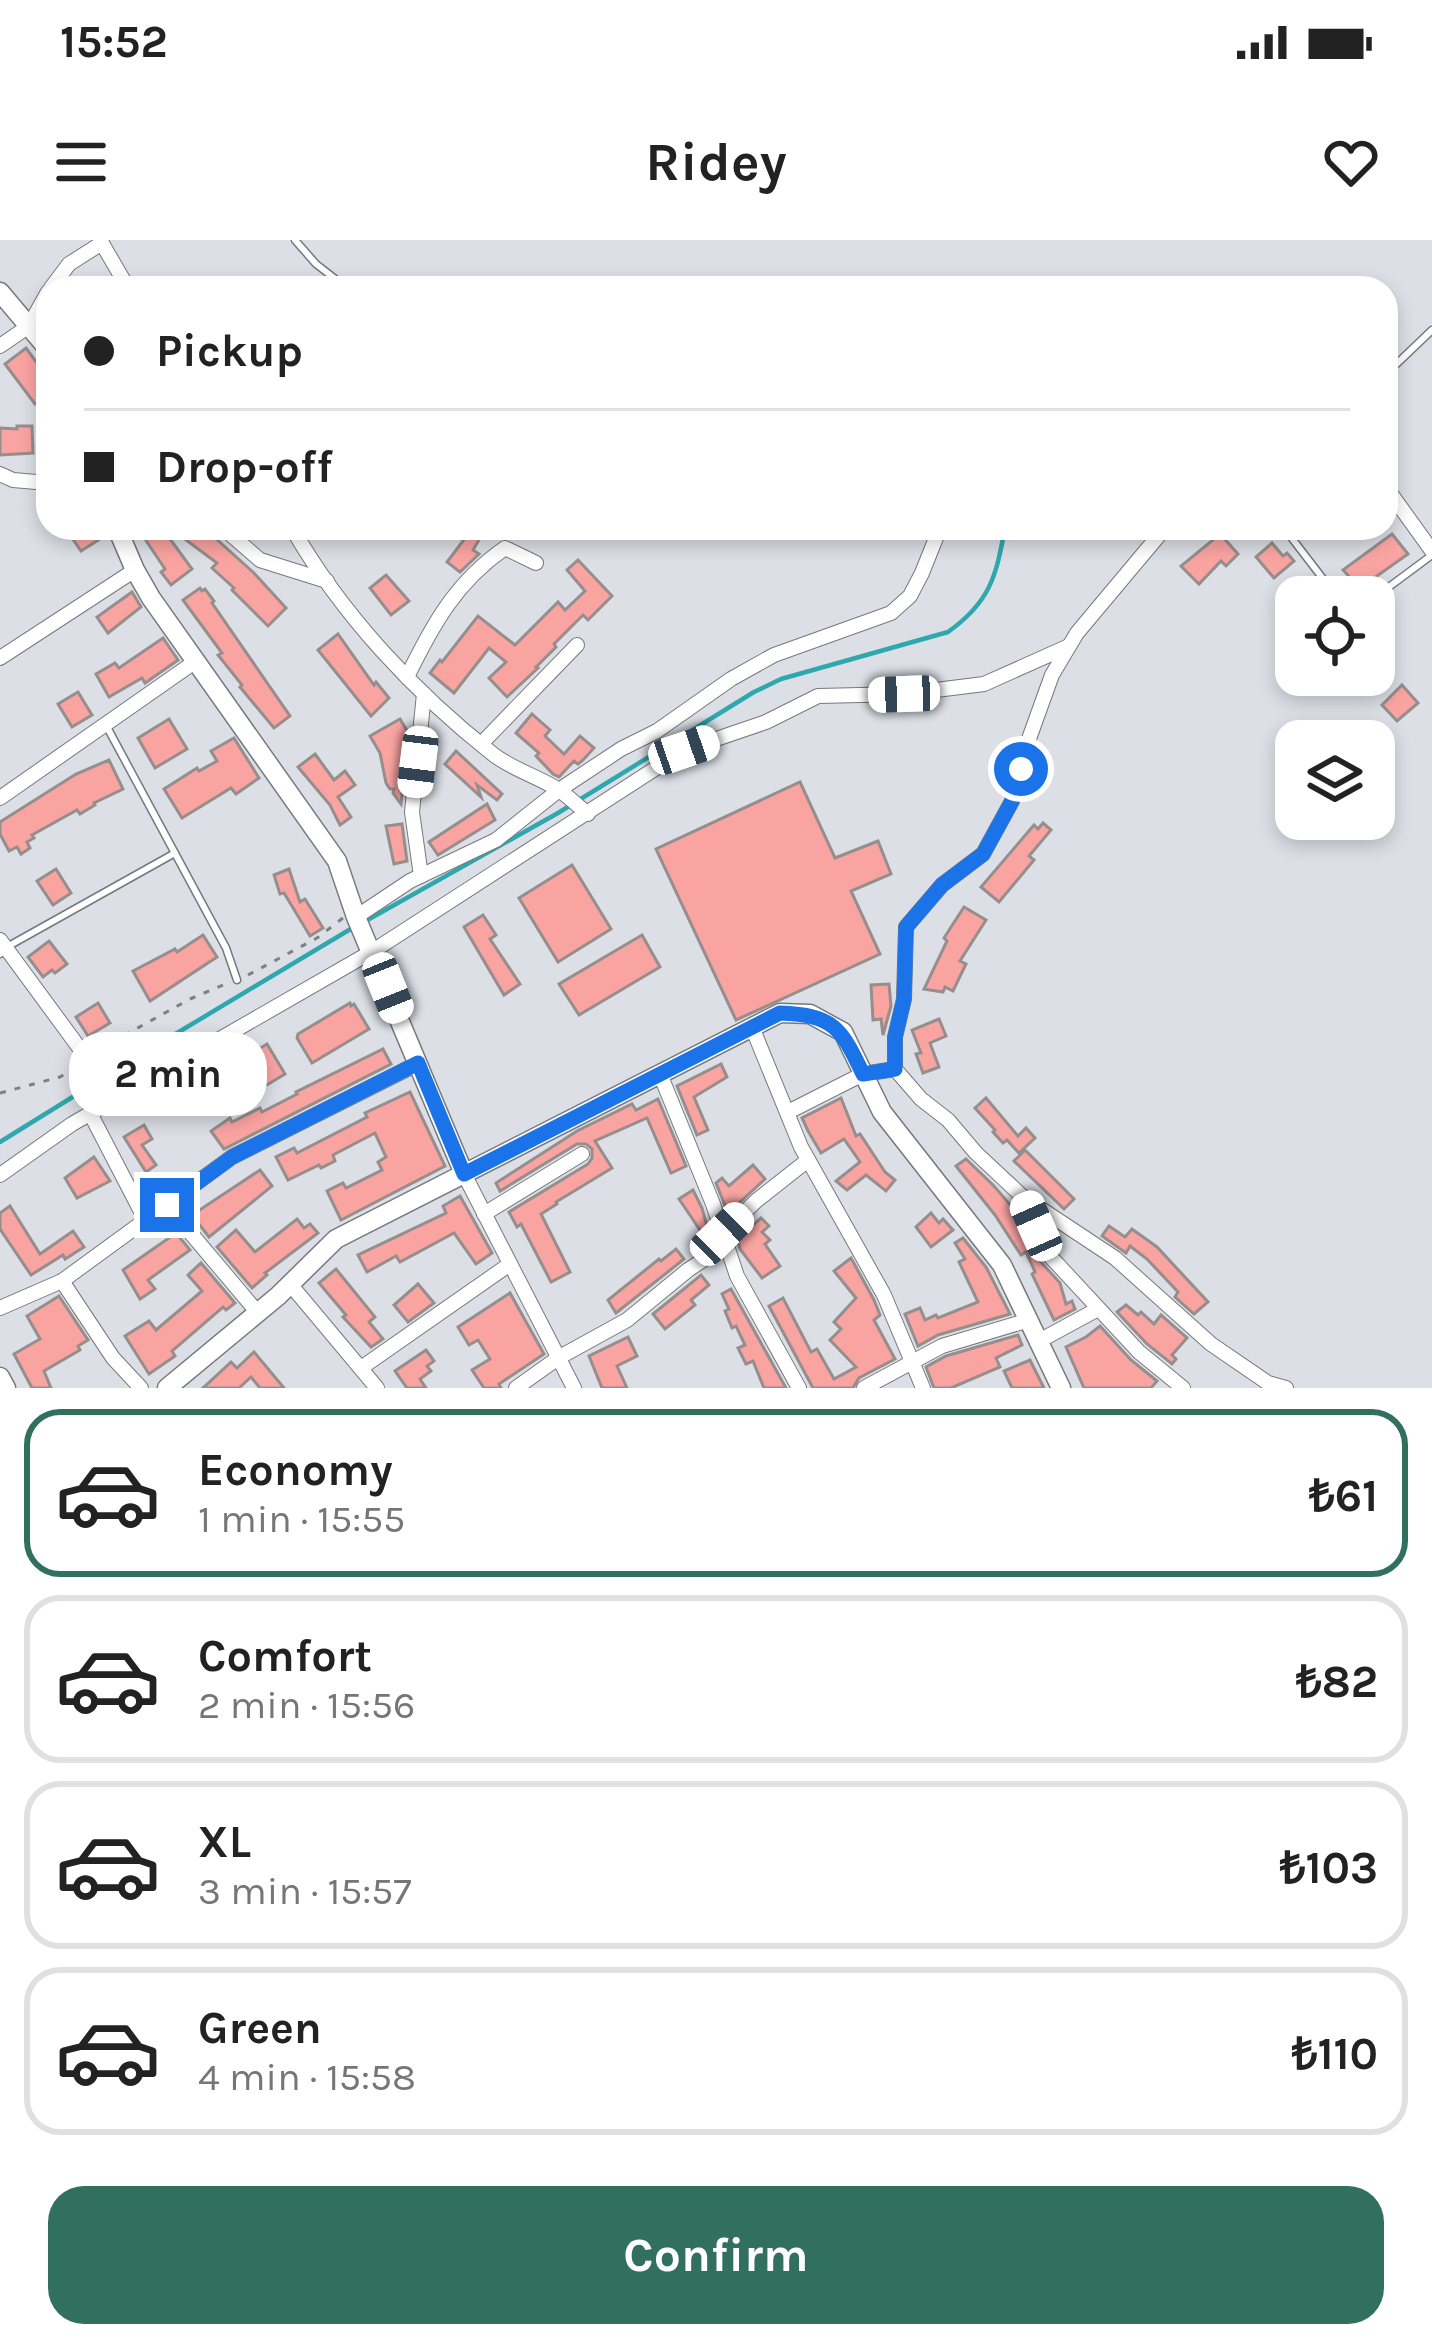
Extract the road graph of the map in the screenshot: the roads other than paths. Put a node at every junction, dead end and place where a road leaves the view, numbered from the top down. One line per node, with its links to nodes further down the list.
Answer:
1 (295, 240): 5 (lane)
2 (101, 241): 3 (street); 4 (street)
3 (60, 276)
4 (121, 276)
5 (332, 276)
6 (0, 292): 8 (street)
7 (36, 313): 8 (street)
8 (29, 326): 10 (street); 11 (street)
9 (1432, 330): 12 (lane)
10 (36, 334)
11 (0, 346)
12 (1398, 363)
13 (4, 480): 14 (street)
14 (36, 482)
15 (1398, 504): 22 (street)
16 (122, 540): 24 (street)
17 (237, 540): 26 (street)
18 (300, 540): 26 (street)
19 (935, 540): 36 (street)
20 (1155, 540): 29 (street)
21 (1293, 540): 25 (lane)
22 (1432, 553): 27 (lane)
23 (536, 563): 32 (street)
24 (135, 570): 30 (street); 31 (street)
25 (1321, 576)
26 (327, 581): 32 (street)
27 (1395, 582)
28 (578, 645): 35 (street)
29 (1069, 646): 38 (street); 48 (street)
30 (0, 658)
31 (196, 661): 34 (street); 41 (street)
32 (407, 676): 33 (street)
33 (424, 694): 35 (street); 40 (street)
34 (105, 724): 37 (street); 39 (lane)
35 (481, 744): 36 (street)
36 (562, 793): 38 (street); 40 (street)
37 (0, 798)
38 (584, 811): 43 (street)
39 (175, 853): 42 (lane); 44 (lane)
40 (421, 876): 41 (street)
41 (355, 913): 43 (street)
42 (2, 947): 46 (street)
43 (370, 948): 47 (street); 52 (street)
44 (237, 980)
45 (752, 1027): 49 (street); 50 (street); 51 (street)
46 (86, 1057)
47 (418, 1063): 55 (street); 58 (street)
48 (895, 1069): 50 (street); 57 (street)
49 (660, 1074): 55 (street); 61 (street)
50 (863, 1074): 51 (street); 68 (street)
51 (788, 1112): 54 (street)
52 (90, 1114): 56 (street); 60 (street)
53 (582, 1154): 59 (street)
54 (808, 1160): 61 (street); 71 (street)
55 (464, 1174): 59 (street); 64 (street)
56 (0, 1175)
57 (1023, 1197): 66 (street); 85 (street)
58 (167, 1205): 60 (street); 67 (street)
59 (484, 1214): 62 (street)
60 (146, 1221): 63 (street)
61 (724, 1239): 70 (street); 80 (street)
62 (510, 1264): 70 (street); 72 (street)
63 (62, 1282): 65 (street); 75 (street)
64 (290, 1284): 67 (street); 72 (street)
65 (0, 1308)
66 (1098, 1309): 69 (street); 84 (street)
67 (258, 1313): 76 (street)
68 (1029, 1320): 69 (street); 71 (street)
69 (1039, 1341): 83 (street)
70 (558, 1358): 78 (street); 79 (street)
71 (912, 1360): 81 (street); 82 (street)
72 (362, 1368): 77 (street)
73 (0, 1376): 74 (street)
74 (6, 1388)
75 (141, 1388)
76 (167, 1388)
77 (377, 1388)
78 (516, 1388)
79 (574, 1388)
80 (800, 1388)
81 (864, 1388)
82 (923, 1388)
83 (1061, 1388)
84 (1183, 1388)
85 (1286, 1388)

